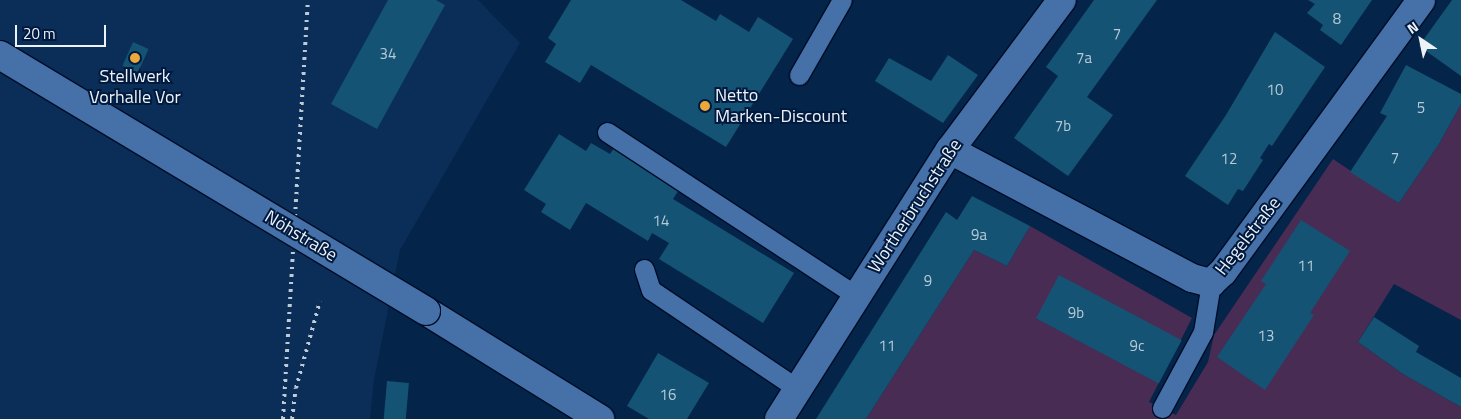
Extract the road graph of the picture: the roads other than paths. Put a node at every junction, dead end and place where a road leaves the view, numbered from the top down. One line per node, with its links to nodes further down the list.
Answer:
1 (842, 0): 5 (lane)
2 (1062, 0): 7 (street, Wortherbruchstraße)
3 (1421, 0): 9 (street, Hegelstraße)
4 (0, 55): 13 (street, Nöhstraße, bridge)
5 (799, 75)
6 (607, 132): 10 (lane)
7 (950, 150): 9 (street, Hegelstraße); 10 (street, Wortherbruchstraße)
8 (644, 270): 11 (lane)
9 (1211, 282): 12 (lane)
10 (857, 296): 11 (street, Wortherbruchstraße)
11 (798, 388): 14 (street, Wortherbruchstraße)
12 (1162, 408)
13 (600, 419)
14 (779, 419)

